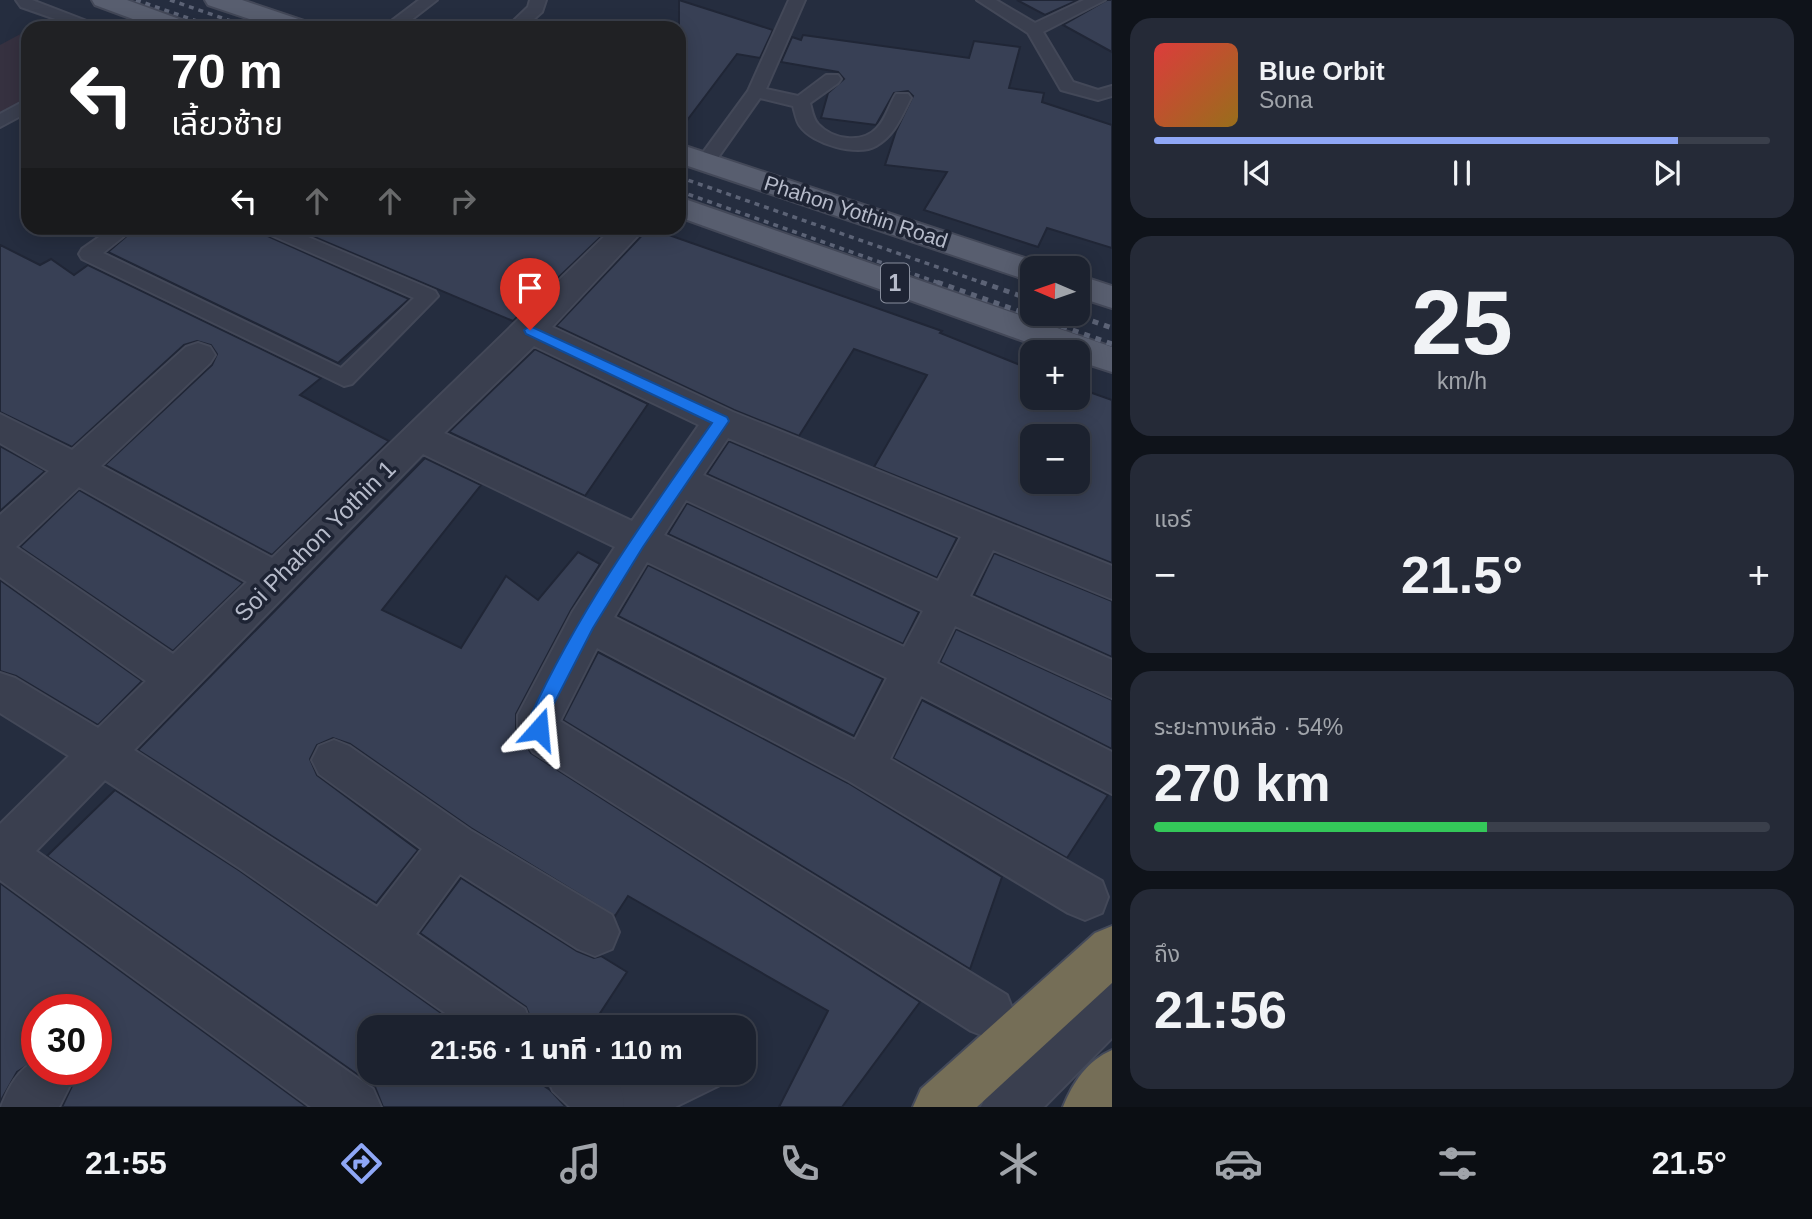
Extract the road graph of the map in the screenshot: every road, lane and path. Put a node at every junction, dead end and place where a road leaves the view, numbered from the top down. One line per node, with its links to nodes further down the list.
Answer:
1 (24, 0): 9 (lane)
2 (104, 0): 10 (main road)
3 (217, 0): 11 (main road)
4 (429, 0): 12 (lane)
5 (538, 0): 13 (lane)
6 (797, 0): 17 (lane)
7 (985, 0): 14 (lane)
8 (1097, 0): 14 (lane)
9 (77, 21)
10 (144, 21)
11 (280, 21)
12 (400, 21)
13 (522, 21)
14 (1034, 30): 16 (lane)
15 (832, 79): 19 (lane)
16 (1112, 91)
17 (756, 92): 19 (lane); 22 (lane)
18 (902, 98): 19 (lane)
19 (801, 102)
20 (21, 108): 21 (lane)
21 (0, 122)
22 (692, 157): 27 (main road, Phahon Yothin Road / 1)
23 (686, 208): 32 (main road, 1)
24 (115, 235): 25 (lane)
25 (287, 235)
26 (623, 235): 30 (street, Soi Phahon Yothin 1)
27 (1020, 267)
28 (1090, 290): 29 (main road)
29 (1112, 297)
30 (530, 330): 33 (street); 35 (street, Soi Phahon Yothin 1)
31 (198, 355): 36 (street)
32 (1112, 360)
33 (722, 421): 37 (street); 38 (street)
34 (0, 427): 36 (street)
35 (419, 437): 40 (street); 42 (street, Soi Phahon Yothin 1)
36 (75, 469): 39 (street); 42 (street)
37 (679, 480): 40 (street); 44 (street)
38 (985, 529): 43 (street); 44 (street)
39 (0, 538)
40 (637, 542): 45 (street); 46 (street)
41 (0, 556): 47 (street)
42 (276, 579): 47 (street, Soi Phahon Yothin 1)
43 (1112, 583)
44 (946, 601): 46 (street); 48 (street)
45 (587, 623): 52 (street); 61 (street)
46 (913, 671): 52 (street); 53 (street)
47 (176, 679): 50 (street, Soi Phahon Yothin 1)
48 (1112, 680)
49 (0, 691): 50 (street)
50 (103, 753): 55 (street, Soi Phahon Yothin 1); 58 (street)
51 (334, 760): 54 (street)
52 (864, 767): 56 (street)
53 (1112, 774)
54 (454, 845): 57 (street); 58 (street)
55 (1, 855): 66 (street)
56 (1085, 897)
57 (595, 932)
58 (383, 938): 62 (street)
59 (1112, 950): 67 (highway)
60 (1112, 1003): 68 (street)
61 (989, 1013)
62 (490, 1015)
63 (1112, 1076): 69 (highway)
64 (688, 1085): 65 (lane)
65 (589, 1092)
66 (355, 1107)
67 (939, 1107)
68 (1007, 1107)
69 (1088, 1107)

